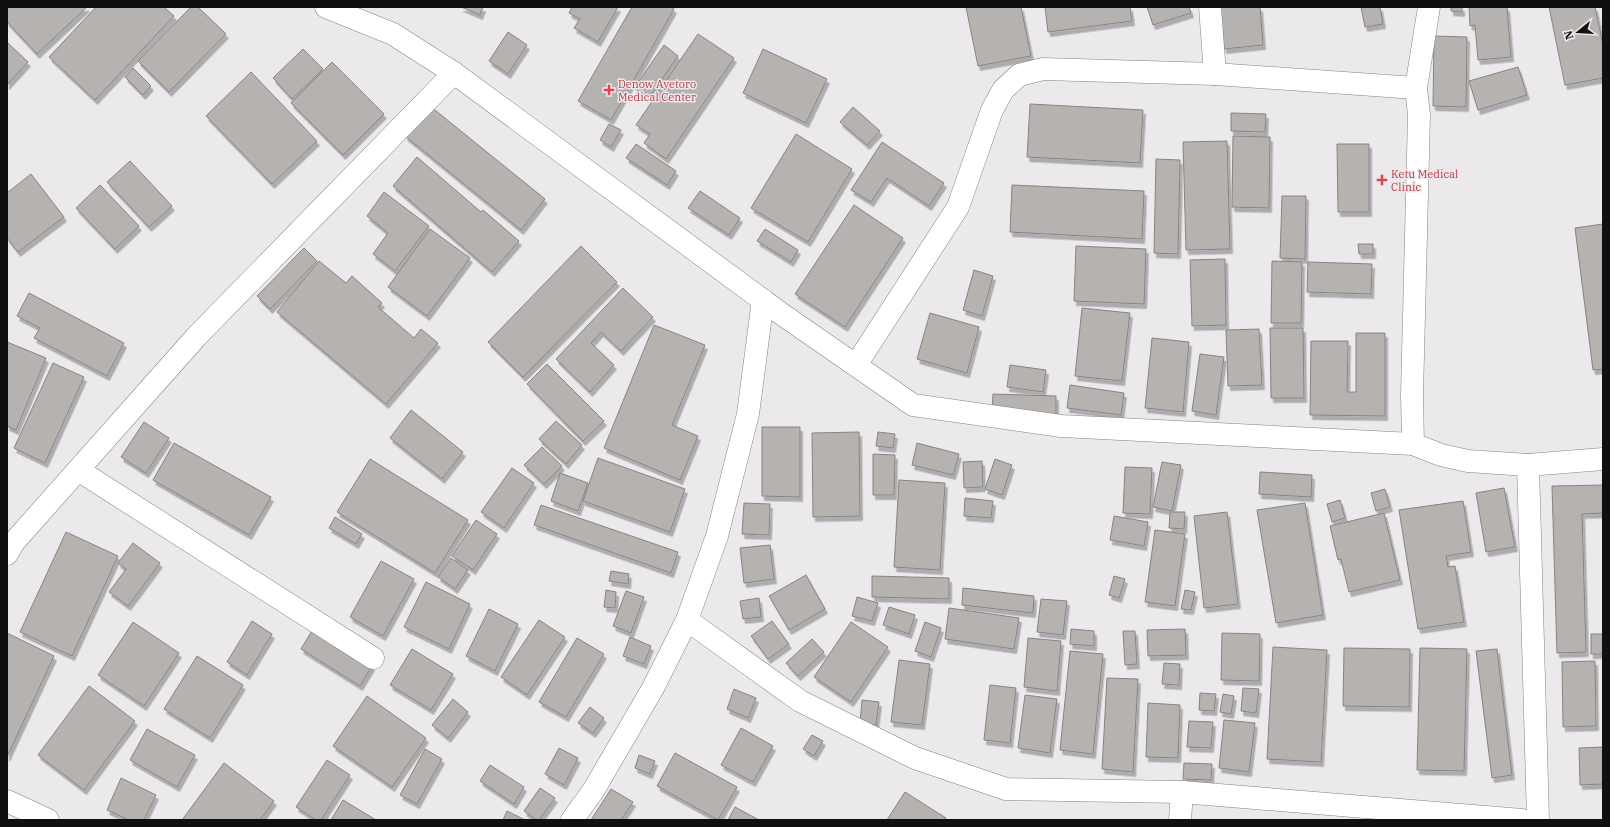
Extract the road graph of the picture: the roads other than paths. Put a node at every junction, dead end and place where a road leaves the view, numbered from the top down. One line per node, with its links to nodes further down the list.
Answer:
1 (326, 7): 4 (street)
2 (1210, 7): 5 (street)
3 (1429, 7): 6 (street)
4 (454, 73): 7 (street); 12 (street)
5 (1215, 74): 6 (street); 8 (street)
6 (1416, 88): 9 (street)
7 (763, 300): 8 (street); 14 (street)
8 (856, 365): 9 (street)
9 (1413, 444): 11 (street)
10 (1603, 459): 11 (street)
11 (1528, 465): 22 (street)
12 (78, 470): 13 (street); 15 (street)
13 (7, 554)
14 (687, 620): 16 (street); 19 (street)
15 (373, 658)
16 (1182, 792): 20 (street); 21 (street)
17 (7, 801): 18 (street)
18 (48, 820)
19 (572, 820)
20 (1180, 820)
21 (1522, 820)
22 (1538, 820)

